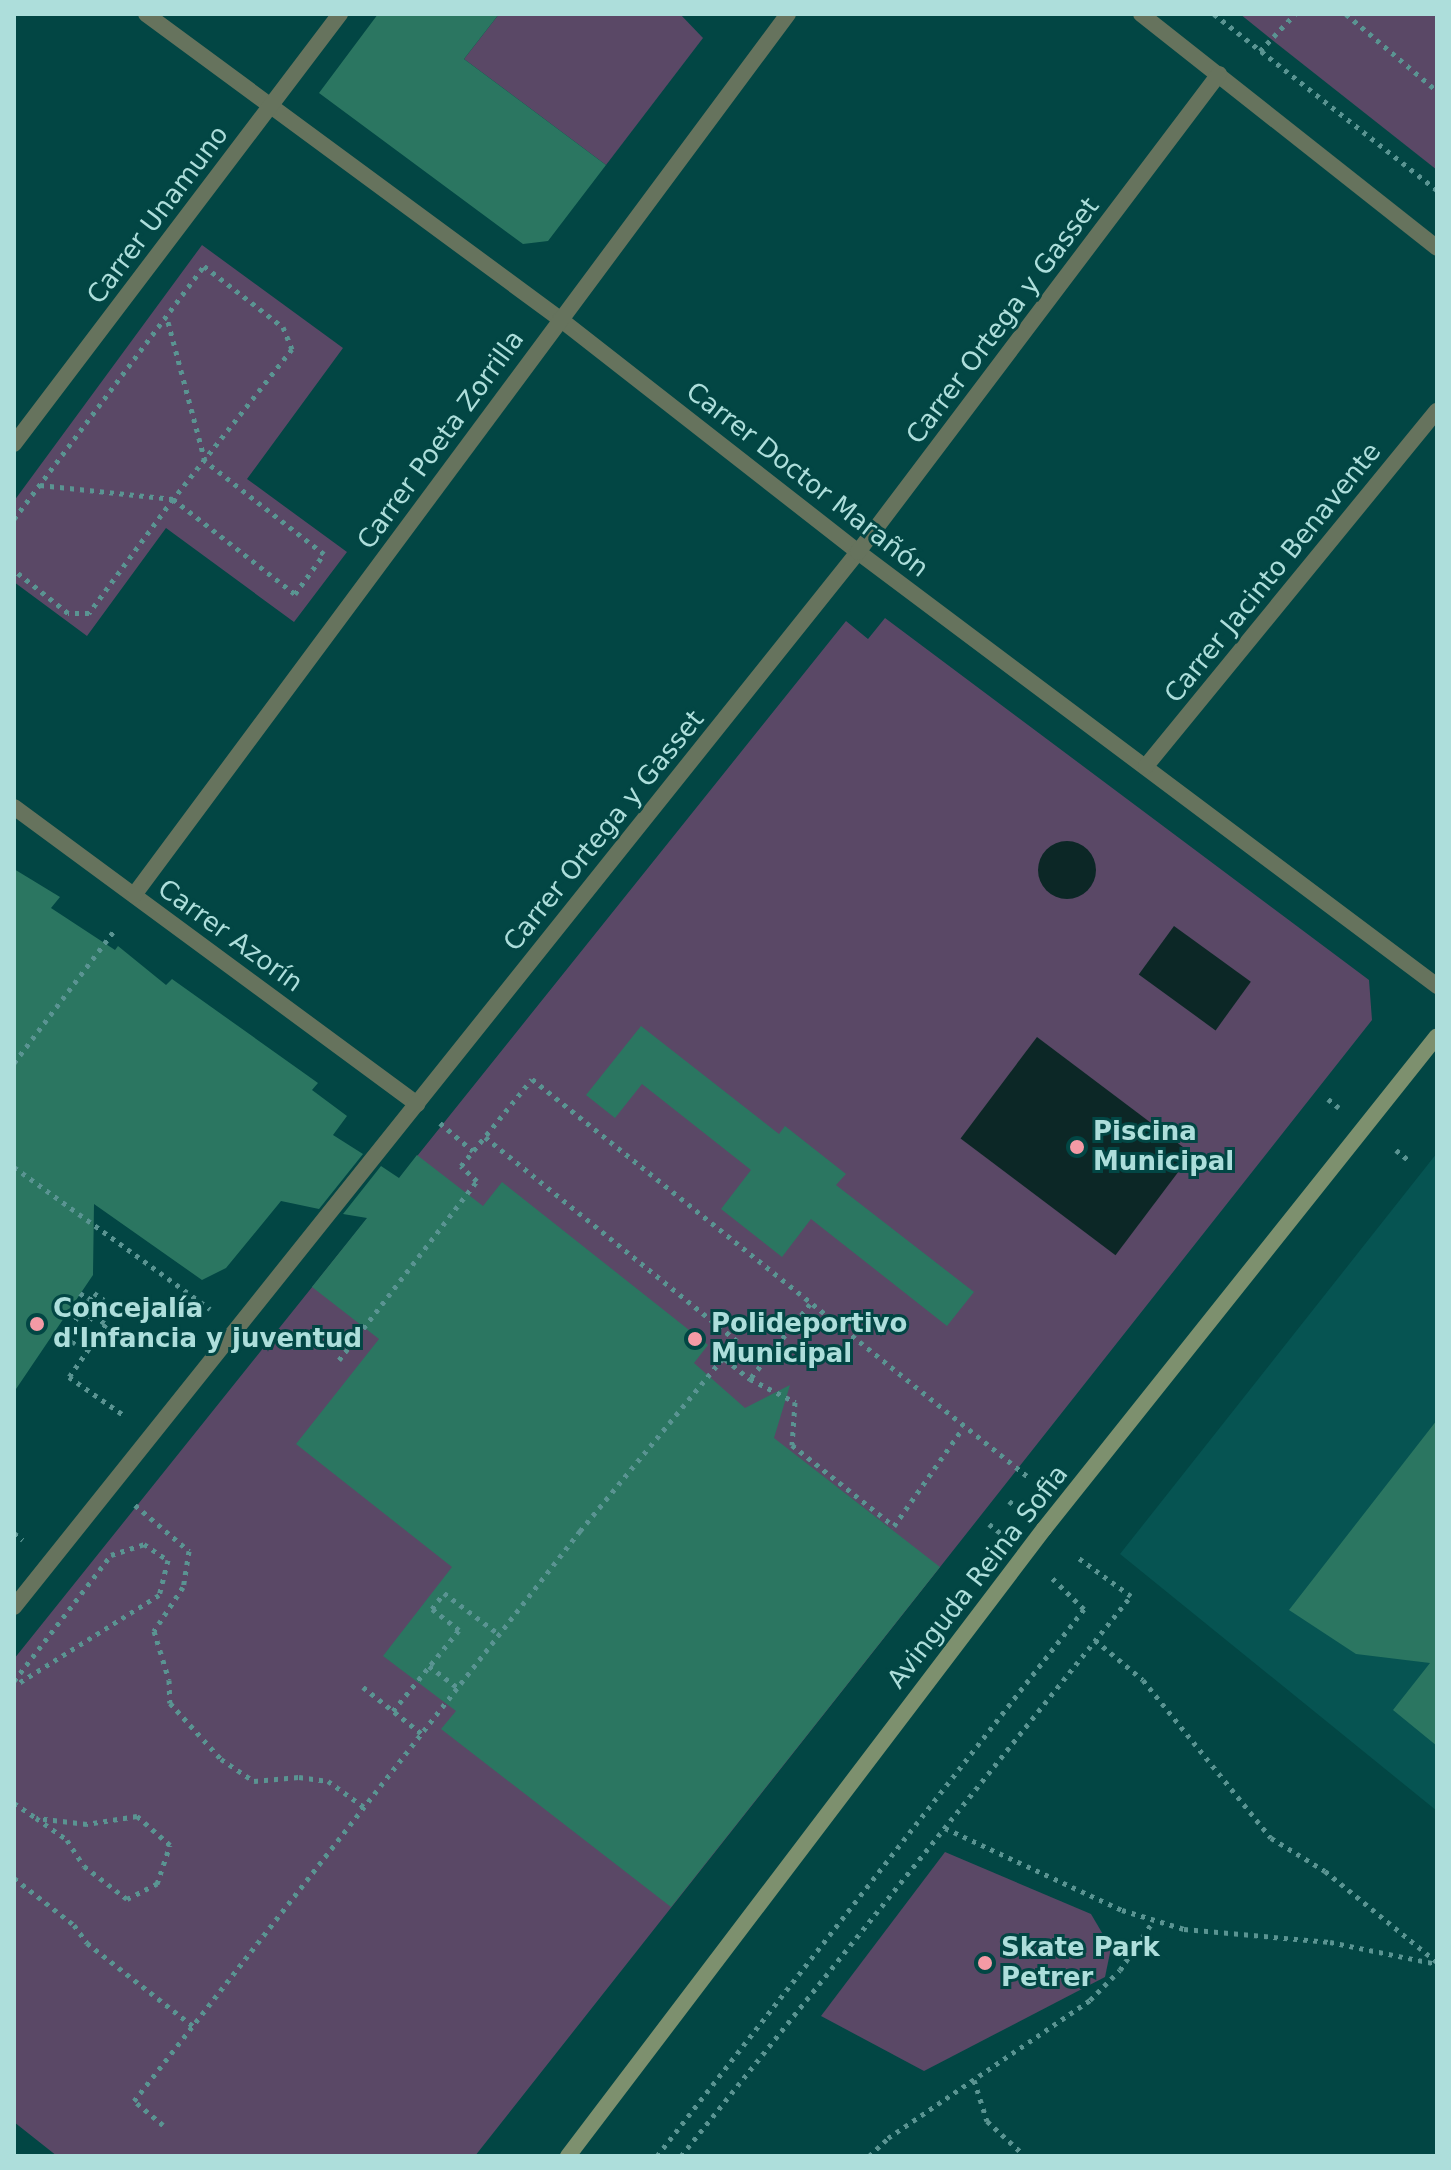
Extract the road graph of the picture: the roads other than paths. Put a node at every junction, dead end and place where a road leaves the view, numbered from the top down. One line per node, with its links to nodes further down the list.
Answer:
1 (146, 14): 6 (street, Carrer Doctor Marañón)
2 (340, 14): 6 (street, Carrer Unamuno)
3 (788, 14): 8 (street, Carrer Poeta Zorrilla)
4 (1141, 14): 5 (street)
5 (1219, 74): 7 (street); 11 (street, Carrer Ortega y Gasset)
6 (269, 107): 8 (street, Carrer Doctor Marañón); 10 (street, Carrer Unamuno)
7 (1437, 248)
8 (560, 319): 11 (street, Carrer Doctor Marañón); 14 (street, Carrer Poeta Zorrilla)
9 (1437, 411): 12 (street, Carrer Jacinto Benavente)
10 (14, 444)
11 (858, 552): 12 (street, Carrer Doctor Marañón); 17 (street, Carrer Ortega y Gasset)
12 (1146, 766): 15 (street, Carrer Doctor Marañón)
13 (14, 807): 14 (street, Carrer Azorín)
14 (134, 895): 17 (street, Carrer Azorín)
15 (1437, 986)
16 (1437, 1036): 19 (street, Avinguda Reina Sofia)
17 (417, 1104): 18 (street, Carrer Ortega y Gasset)
18 (14, 1607)
19 (568, 2156)

